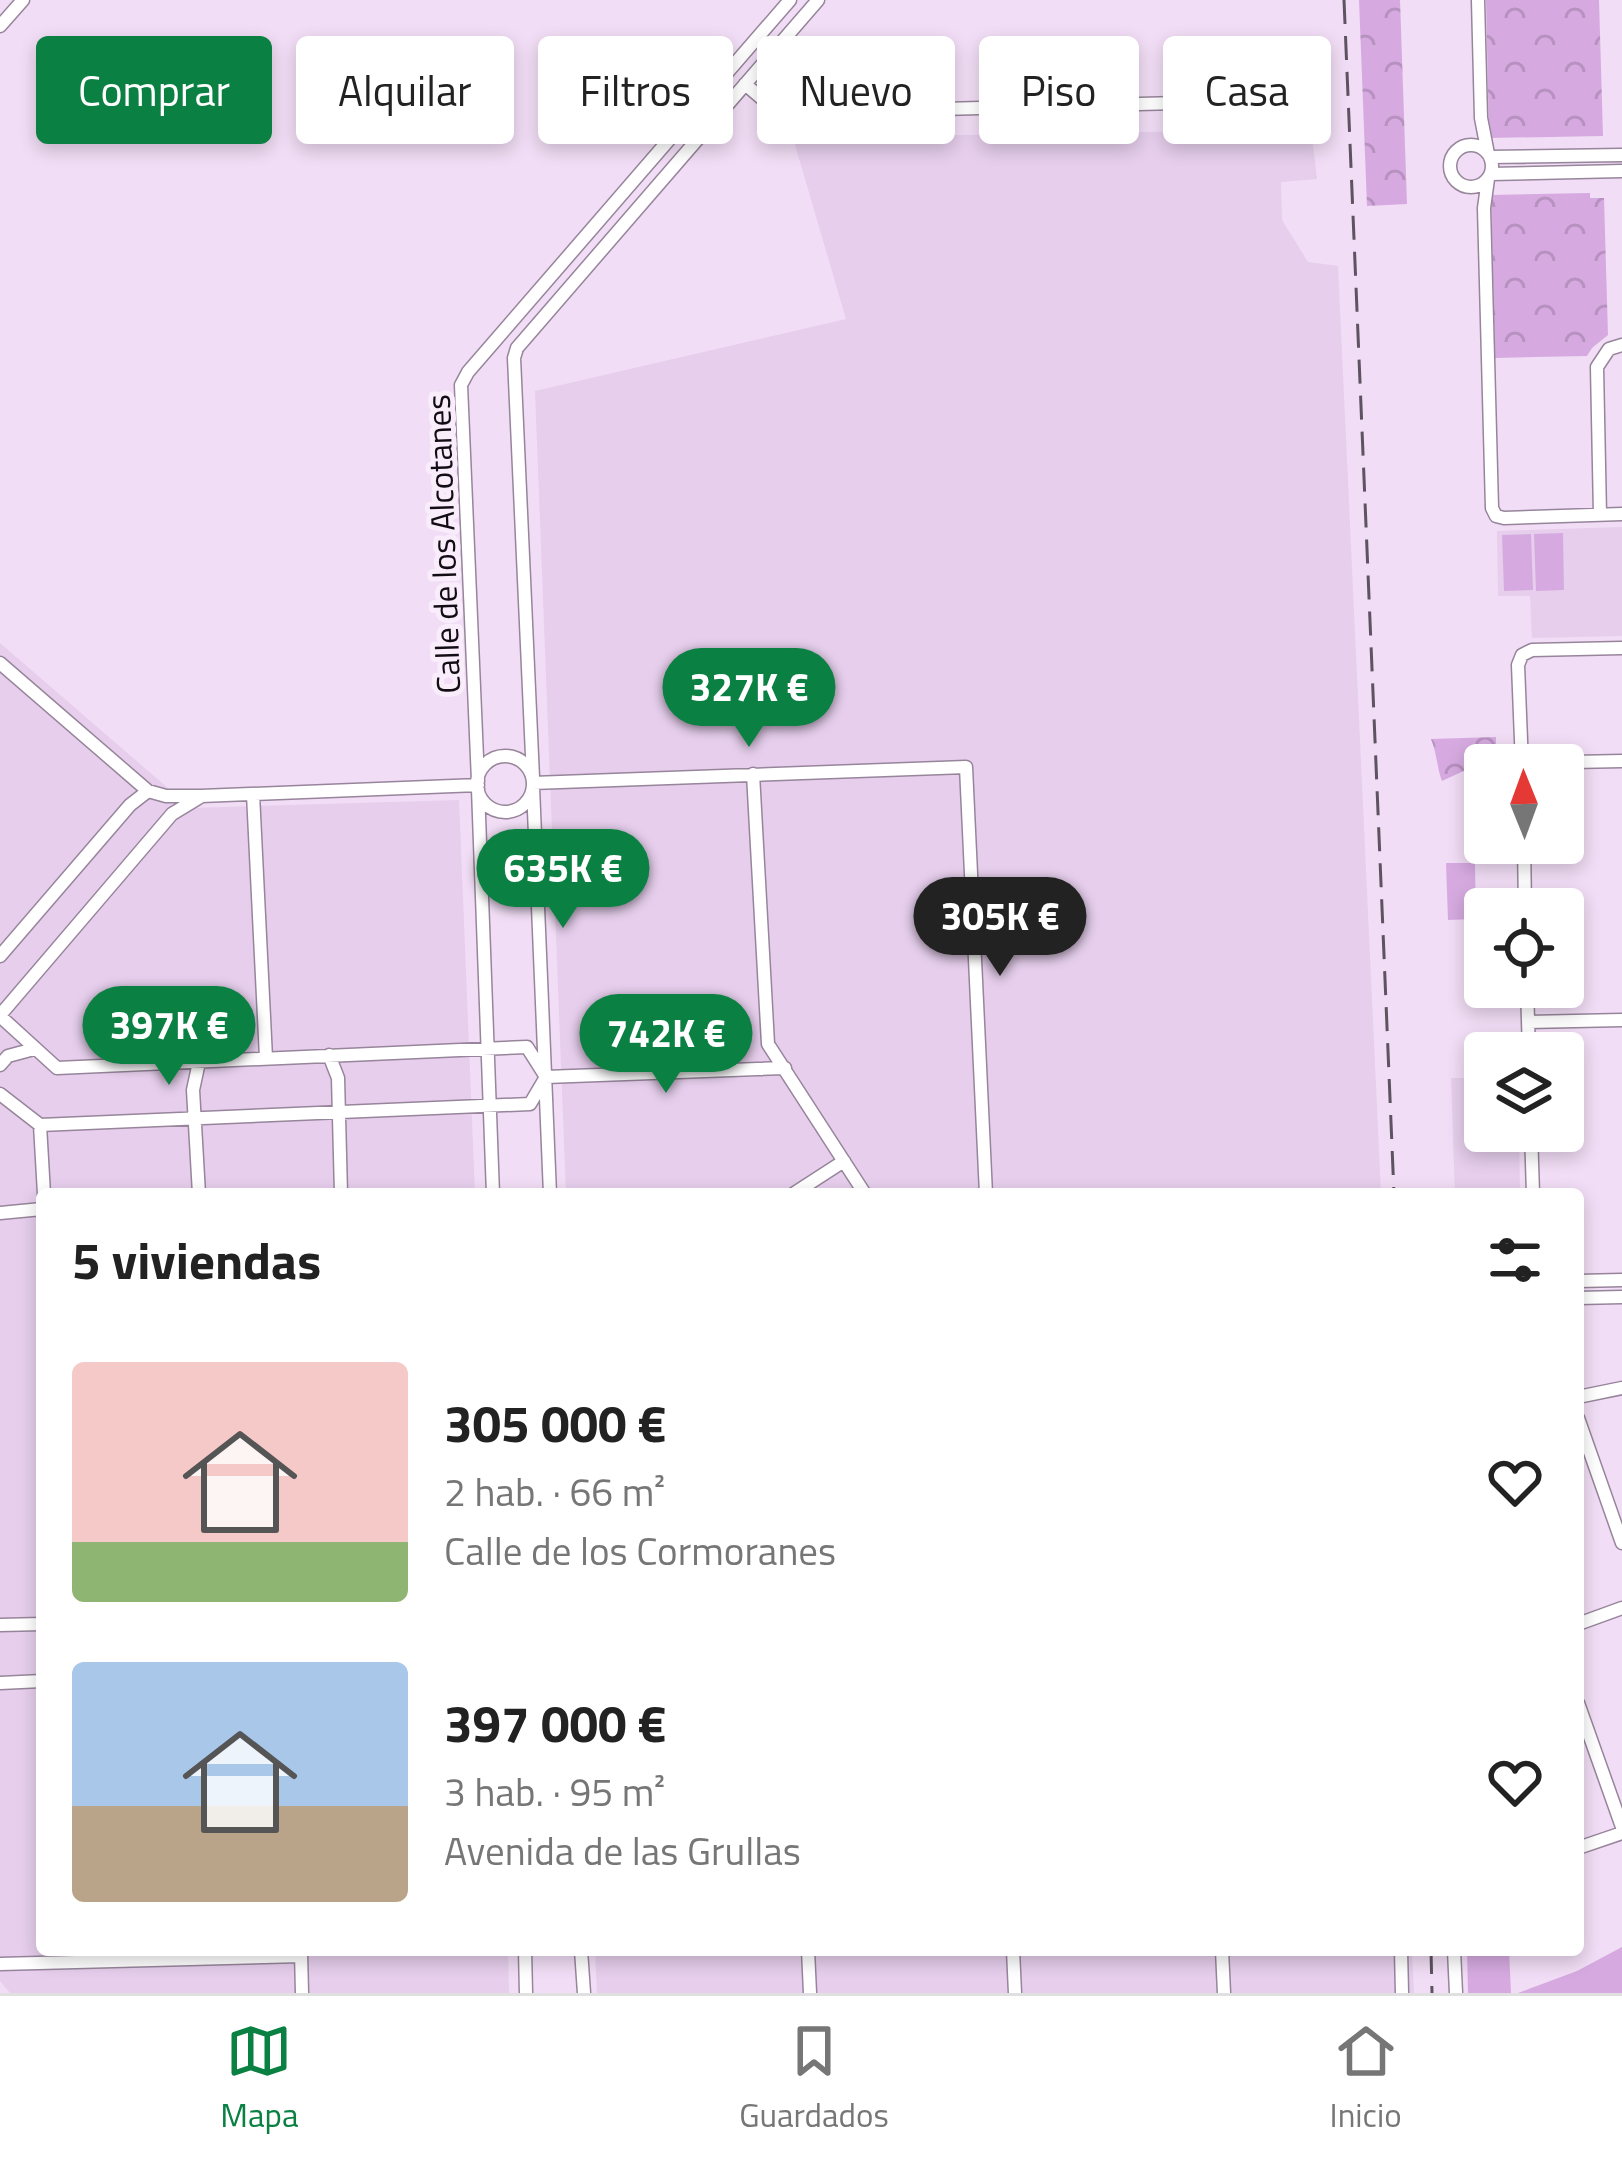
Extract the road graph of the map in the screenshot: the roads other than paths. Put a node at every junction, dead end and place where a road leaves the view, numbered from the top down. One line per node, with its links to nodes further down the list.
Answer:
1 (23, 0): 5 (street)
2 (790, 0): 26 (street, Calle de los Alcotanes)
3 (818, 0): 6 (street)
4 (1478, 0): 8 (street)
5 (0, 26)
6 (745, 84): 7 (street); 25 (street)
7 (1163, 103)
8 (1481, 118): 9 (street); 11 (street)
9 (1466, 146): 11 (street); 14 (street)
10 (1622, 155): 11 (street)
11 (1489, 156): 13 (street)
12 (1622, 171): 13 (street)
13 (1490, 176): 14 (street); 15 (street)
14 (1468, 187): 15 (street)
15 (1484, 208): 17 (street)
16 (1622, 345): 17 (street)
17 (1600, 514): 18 (street)
18 (1622, 514)
19 (1622, 648): 21 (street)
20 (0, 663): 27 (street)
21 (1521, 744)
22 (1622, 761): 23 (street)
23 (1584, 762)
24 (753, 774): 25 (street); 43 (street); 59 (street)
25 (533, 783): 26 (street); 26 (street); 44 (street)
26 (478, 785): 28 (street); 37 (street, Calle de los Alcotanes)
27 (148, 790): 29 (street); 30 (street)
28 (253, 794): 29 (street); 40 (street)
29 (201, 796): 32 (street)
30 (0, 956)
31 (1528, 1008): 34 (street)
32 (1, 1015): 35 (street); 38 (street)
33 (1622, 1020): 34 (street)
34 (1528, 1022): 36 (street)
35 (0, 1032)
36 (1528, 1032)
37 (487, 1048): 39 (street); 44 (street); 46 (street, Calle de los Alcotanes)
38 (34, 1049): 41 (street); 42 (street)
39 (329, 1055): 40 (street); 47 (street)
40 (266, 1058): 41 (street)
41 (199, 1061): 48 (street)
42 (0, 1065)
43 (785, 1068): 44 (street); 51 (street)
44 (546, 1076): 46 (street); 56 (street)
45 (0, 1094): 49 (street)
46 (490, 1106): 47 (street); 55 (street, Calle de los Alcotanes)
47 (338, 1111): 48 (street); 54 (street)
48 (195, 1118): 49 (street); 53 (street)
49 (40, 1125): 52 (street)
50 (1532, 1152): 60 (street)
51 (844, 1162): 57 (street); 58 (street)
52 (44, 1188)
53 (199, 1188)
54 (341, 1188)
55 (493, 1188)
56 (550, 1188)
57 (803, 1188)
58 (861, 1188)
59 (986, 1188)
60 (1533, 1188)
61 (36, 1210): 62 (street)
62 (0, 1214)
63 (1622, 1280): 64 (street)
64 (1584, 1281)
65 (1622, 1297): 66 (street)
66 (1584, 1298)
67 (1622, 1388): 68 (street)
68 (1584, 1396)
69 (1584, 1431): 70 (street)
70 (1613, 1495): 71 (street)
71 (1622, 1543)
72 (1622, 1608): 73 (street)
73 (1584, 1622)
74 (36, 1624): 75 (street)
75 (0, 1625)
76 (36, 1681): 77 (street)
77 (0, 1682)
78 (1584, 1720): 79 (street)
79 (1622, 1830): 80 (street)
80 (1584, 1846)
81 (98, 1956): 90 (street)
82 (301, 1956): 91 (street)
83 (525, 1956): 92 (street)
84 (581, 1956): 93 (street)
85 (808, 1956): 94 (street)
86 (1013, 1956): 95 (street)
87 (1222, 1956): 96 (street)
88 (1401, 1956): 97 (street)
89 (1454, 1956): 98 (street)
90 (0, 1964)
91 (302, 1993)
92 (526, 1993)
93 (584, 1993)
94 (810, 1993)
95 (1015, 1993)
96 (1224, 1993)
97 (1402, 1993)
98 (1456, 1993)

